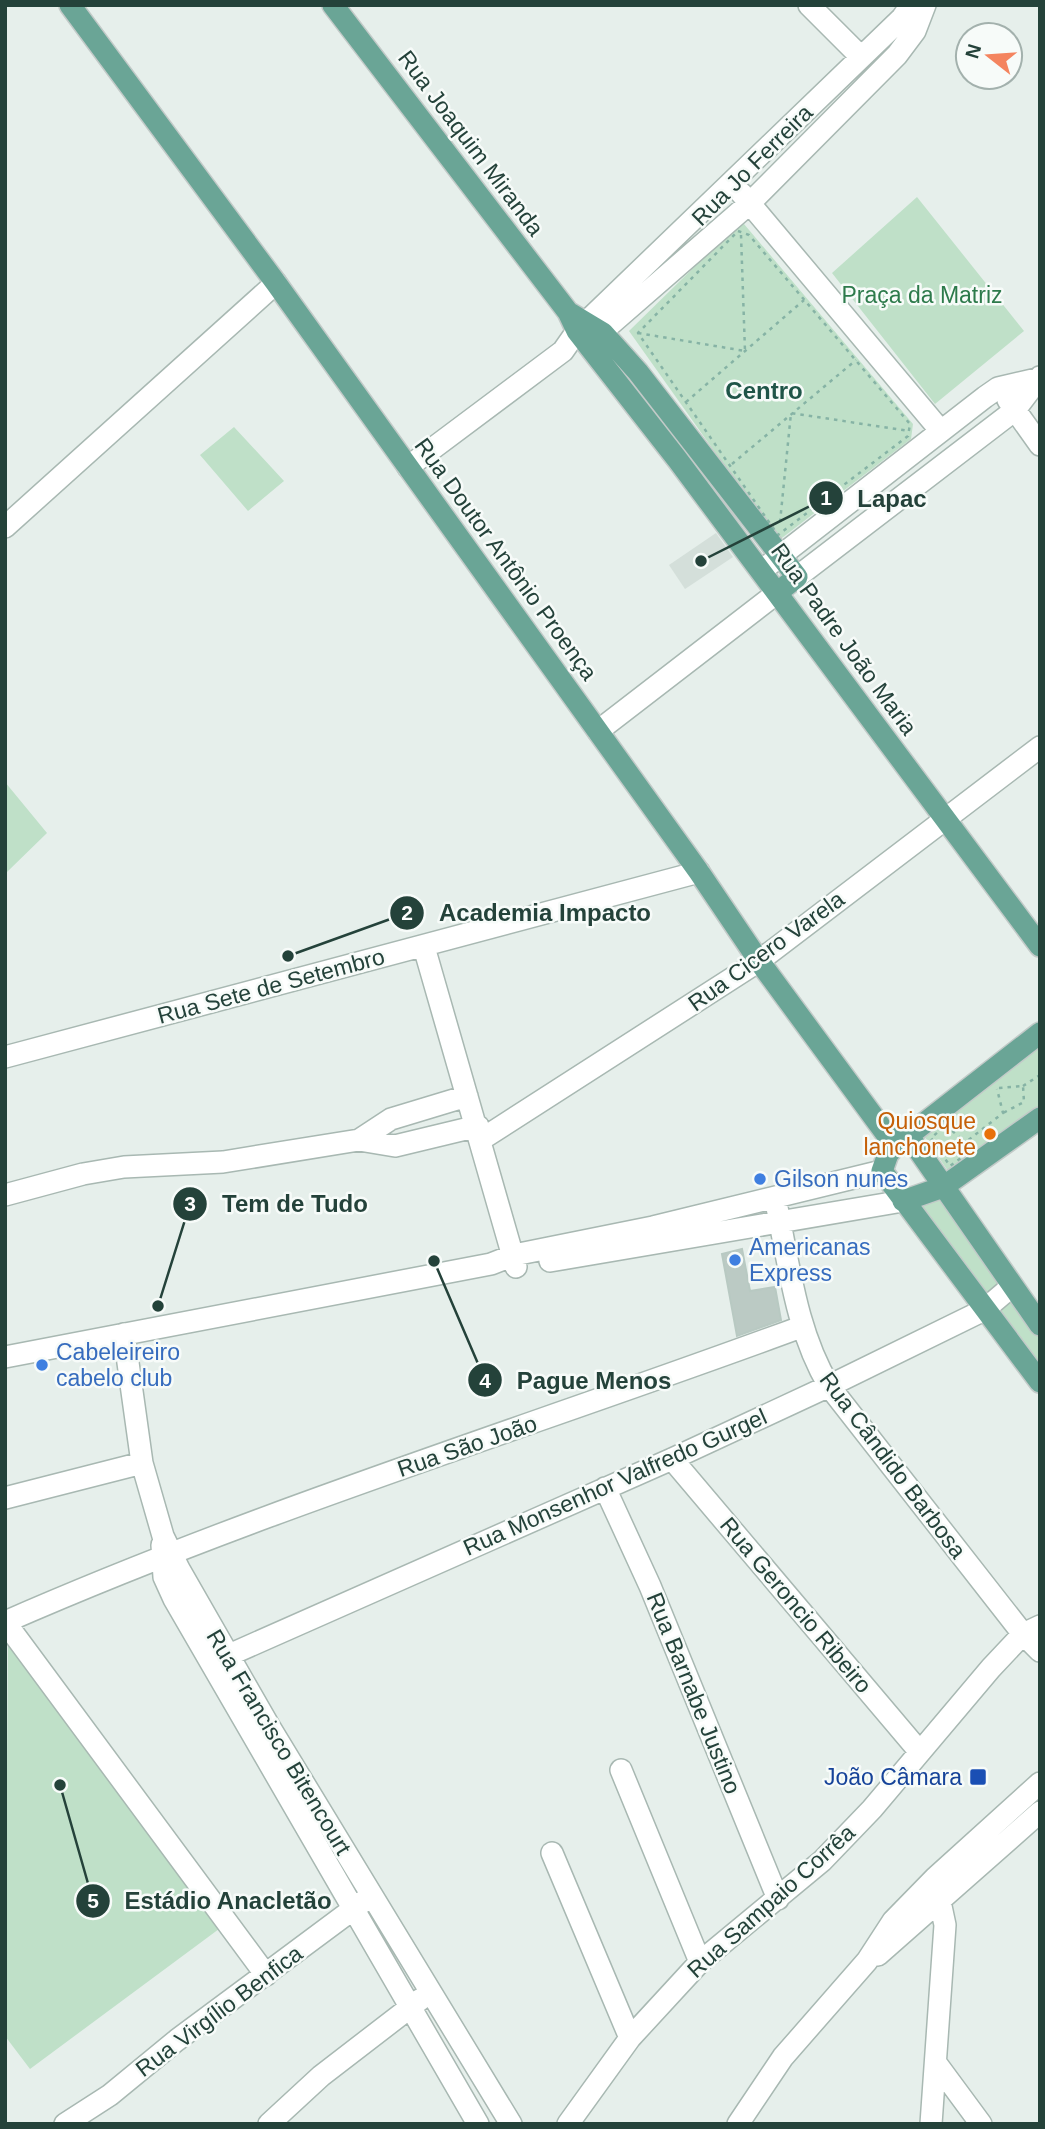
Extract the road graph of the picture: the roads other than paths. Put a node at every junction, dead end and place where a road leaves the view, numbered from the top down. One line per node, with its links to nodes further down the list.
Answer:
1 (69, 5): 9 (main road, Rua Doutor Antônio Proença)
2 (333, 5): 10 (main road, Rua Joaquim Miranda)
3 (808, 5): 6 (street)
4 (911, 5): 6 (street, Rua Jo Ferreira)
5 (925, 5): 8 (street)
6 (861, 57): 7 (street, Rua Jo Ferreira)
7 (734, 184): 8 (street); 10 (street, Rua Jo Ferreira)
8 (750, 203): 10 (street); 15 (street)
9 (276, 283): 20 (main road, Rua Doutor Antônio Proença); 22 (street)
10 (585, 329): 18 (main road, Rua Joaquim Miranda); 20 (street)
11 (1039, 378): 12 (street); 13 (street)
12 (998, 388): 13 (street); 14 (street)
13 (1015, 410): 16 (street); 17 (street)
14 (966, 412): 15 (street); 16 (street)
15 (926, 433): 19 (street); 21 (street)
16 (983, 435): 19 (street)
17 (1040, 445)
18 (686, 452): 24 (main road); 25 (main road, Rua Padre João Maria)
19 (945, 463): 23 (street)
20 (408, 467): 28 (main road, Rua Doutor Antônio Proença)
21 (830, 515): 23 (street); 24 (street)
22 (5, 527)
23 (847, 539): 26 (street)
24 (779, 546): 25 (street); 26 (main road)
25 (761, 571): 27 (main road, Rua Padre João Maria)
26 (797, 577): 27 (main road)
27 (778, 593): 28 (street); 30 (main road, Rua Padre João Maria)
28 (598, 731): 31 (main road, Rua Doutor Antônio Proença)
29 (1040, 747): 30 (street, Rua Cicero Varela)
30 (943, 818): 32 (main road, Rua Padre João Maria); 34 (street, Rua Cicero Varela)
31 (699, 872): 33 (street, Rua Sete de Setembro); 34 (main road, Rua Doutor Antônio Proença)
32 (1040, 946)
33 (424, 947): 36 (street, Rua Sete de Setembro); 37 (street)
34 (759, 961): 39 (street, Rua Cicero Varela); 41 (main road, Rua Doutor Antônio Proença)
35 (1040, 1033): 41 (main road)
36 (5, 1057)
37 (467, 1096): 39 (street); 40 (street)
38 (1040, 1118): 43 (main road)
39 (480, 1132): 40 (street, Rua Cicero Varela); 49 (street)
40 (359, 1140): 44 (street)
41 (902, 1141): 42 (main road); 43 (main road, Rua Doutor Antônio Proença)
42 (882, 1171): 45 (street); 46 (main road)
43 (943, 1187): 46 (main road); 50 (main road)
44 (5, 1195)
45 (775, 1198): 47 (street, Rua Cândido Barbosa); 48 (street)
46 (903, 1201): 47 (street); 51 (main road)
47 (780, 1222): 48 (street); 53 (street, Rua Cândido Barbosa)
48 (654, 1235): 49 (street)
49 (515, 1261): 54 (street)
50 (1011, 1287): 51 (street, Rua Monsenhor Valfredo Gurgel); 52 (main road)
51 (984, 1310): 56 (main road); 57 (street, Rua Monsenhor Valfredo Gurgel)
52 (1040, 1325)
53 (801, 1327): 57 (street, Rua Cândido Barbosa); 62 (street, Rua São João)
54 (124, 1334): 55 (street); 59 (street, Rua Francisco Bitencourt)
55 (5, 1357)
56 (1040, 1382)
57 (829, 1386): 58 (street, Rua Monsenhor Valfredo Gurgel); 64 (street, Rua Cândido Barbosa)
58 (672, 1459): 60 (street, Rua Monsenhor Valfredo Gurgel); 67 (street, Rua Geroncio Ribeiro)
59 (142, 1463): 61 (street); 62 (street, Rua Francisco Bitencourt)
60 (605, 1488): 66 (street, Rua Monsenhor Valfredo Gurgel); 74 (street, Rua Barnabe Justino)
61 (5, 1498)
62 (165, 1548): 63 (street, Rua São João); 66 (street, Rua Francisco Bitencourt)
63 (5, 1622): 79 (street)
64 (1031, 1630): 65 (street, Rua Cândido Barbosa); 67 (street, Rua Sampaio Corrêa)
65 (1040, 1651)
66 (219, 1659): 73 (street, Rua Francisco Bitencourt); 76 (street, Rua Francisco Bitencourt)
67 (919, 1751): 74 (street, Rua Sampaio Corrêa)
68 (621, 1770): 78 (street)
69 (1040, 1783): 72 (street)
70 (1040, 1812): 75 (street)
71 (552, 1853): 82 (street)
72 (935, 1878): 75 (street); 77 (street)
73 (372, 1896): 76 (street, Rua Virgílio Benfica); 80 (street, Rua Francisco Bitencourt)
74 (778, 1899): 78 (street, Rua Sampaio Corrêa)
75 (942, 1900): 77 (street); 83 (street)
76 (353, 1910): 79 (street, Rua Virgílio Benfica); 81 (street, Rua Francisco Bitencourt)
77 (867, 1961): 89 (street)
78 (700, 1962): 82 (street, Rua Sampaio Corrêa)
79 (266, 1975): 84 (street, Rua Virgílio Benfica)
80 (431, 1992): 81 (street); 87 (street, Rua Francisco Bitencourt)
81 (410, 2006): 85 (street); 86 (street, Rua Francisco Bitencourt)
82 (630, 2038): 88 (street, Rua Sampaio Corrêa)
83 (936, 2063): 90 (street); 91 (street)
84 (65, 2124)
85 (269, 2124)
86 (478, 2124)
87 (511, 2124)
88 (568, 2124)
89 (738, 2124)
90 (931, 2124)
91 (981, 2124)

